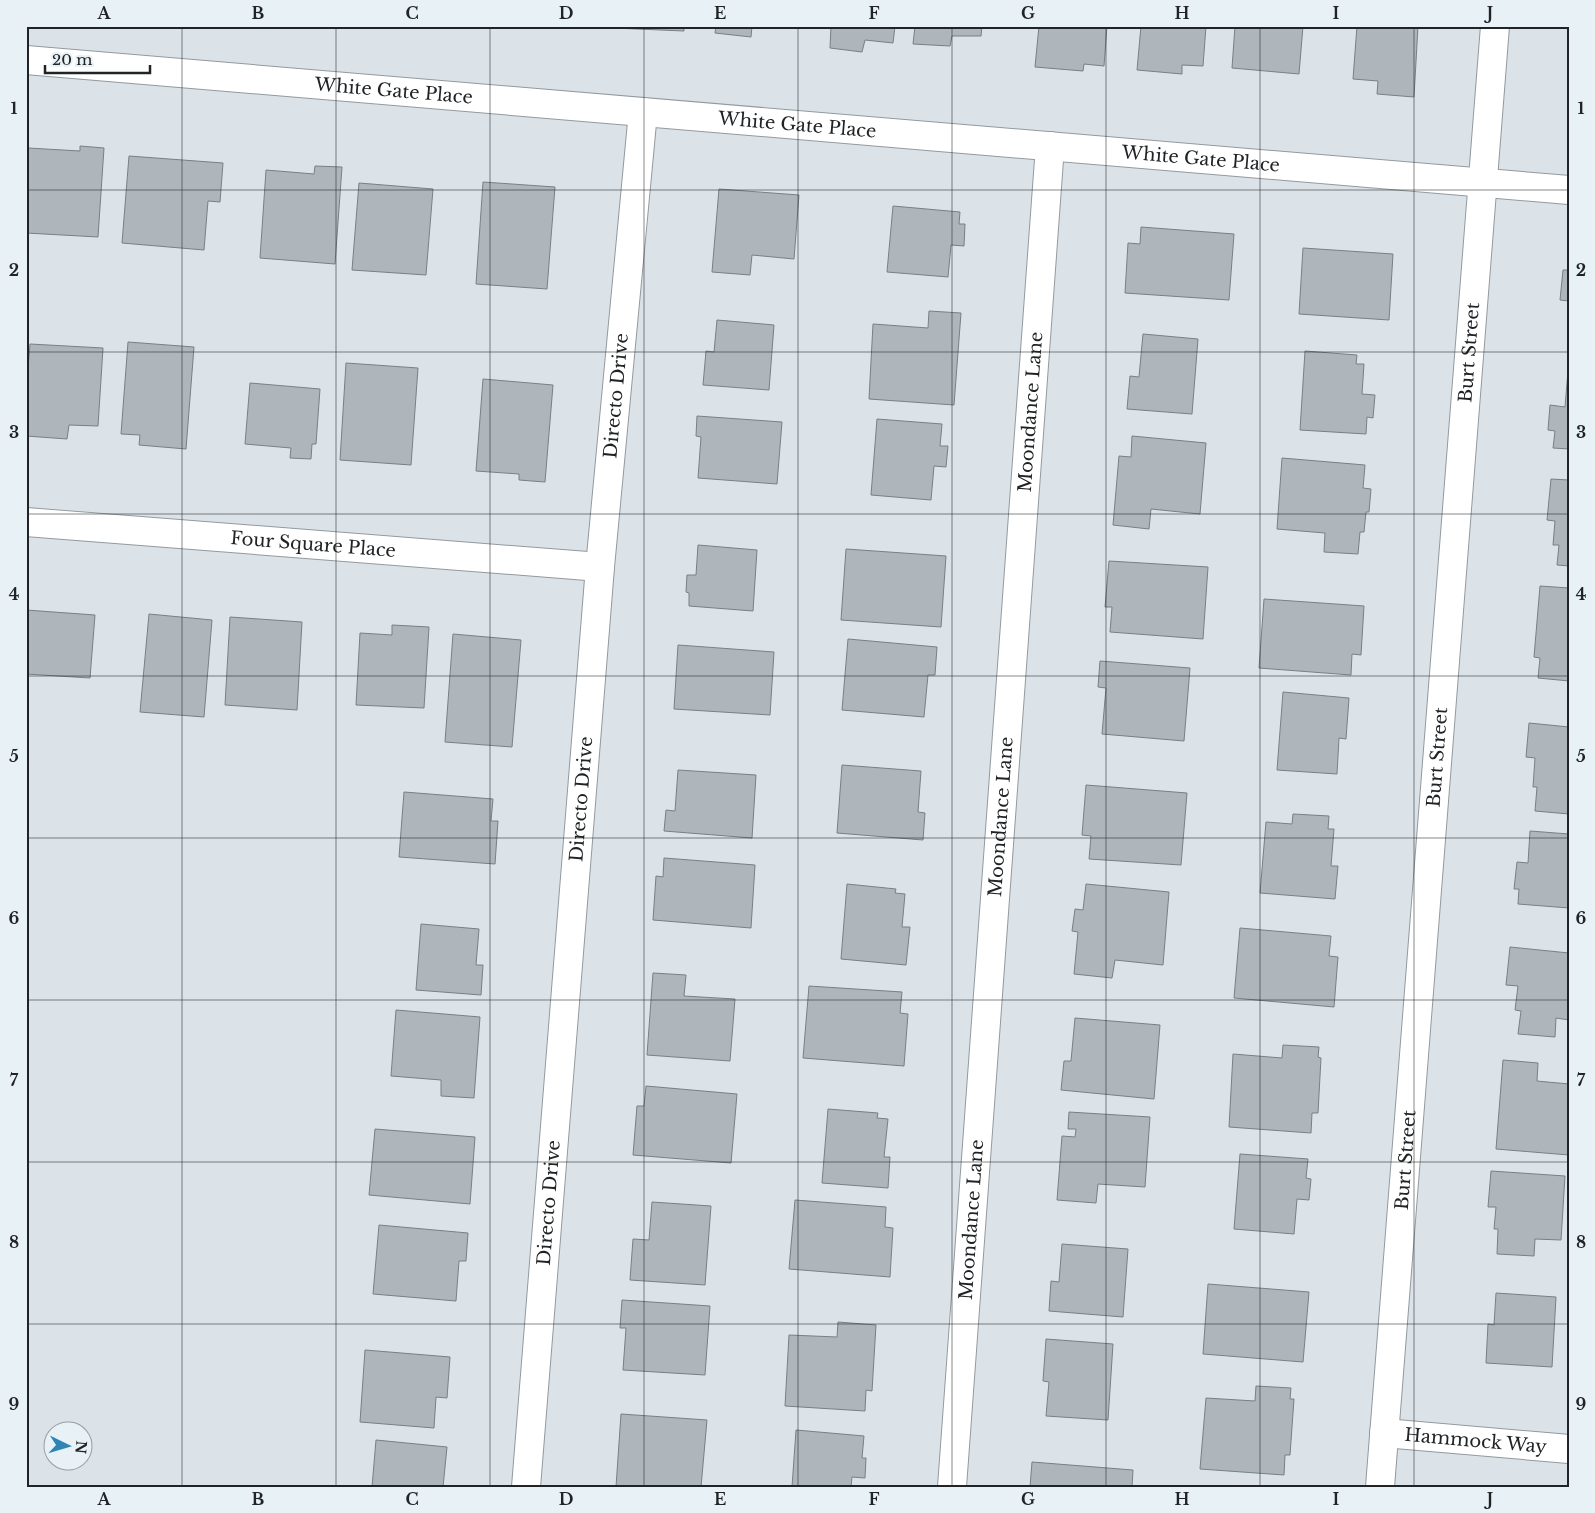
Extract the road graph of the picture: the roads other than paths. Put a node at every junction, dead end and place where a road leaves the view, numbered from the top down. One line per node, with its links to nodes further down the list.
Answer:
1 (1495, 26): 5 (street, Burt Street)
2 (26, 60): 3 (street, White Gate Place)
3 (643, 112): 4 (street, White Gate Place); 8 (street, Directo Drive)
4 (1050, 146): 5 (street, White Gate Place); 12 (street, Moondance Lane)
5 (1484, 184): 6 (street, White Gate Place); 9 (street, Burt Street)
6 (1569, 190)
7 (26, 522): 8 (street, Four Square Place)
8 (600, 566): 11 (street, Directo Drive)
9 (1384, 1433): 10 (street, Hammock Way); 13 (street, Burt Street)
10 (1569, 1449)
11 (526, 1487)
12 (952, 1487)
13 (1380, 1487)

